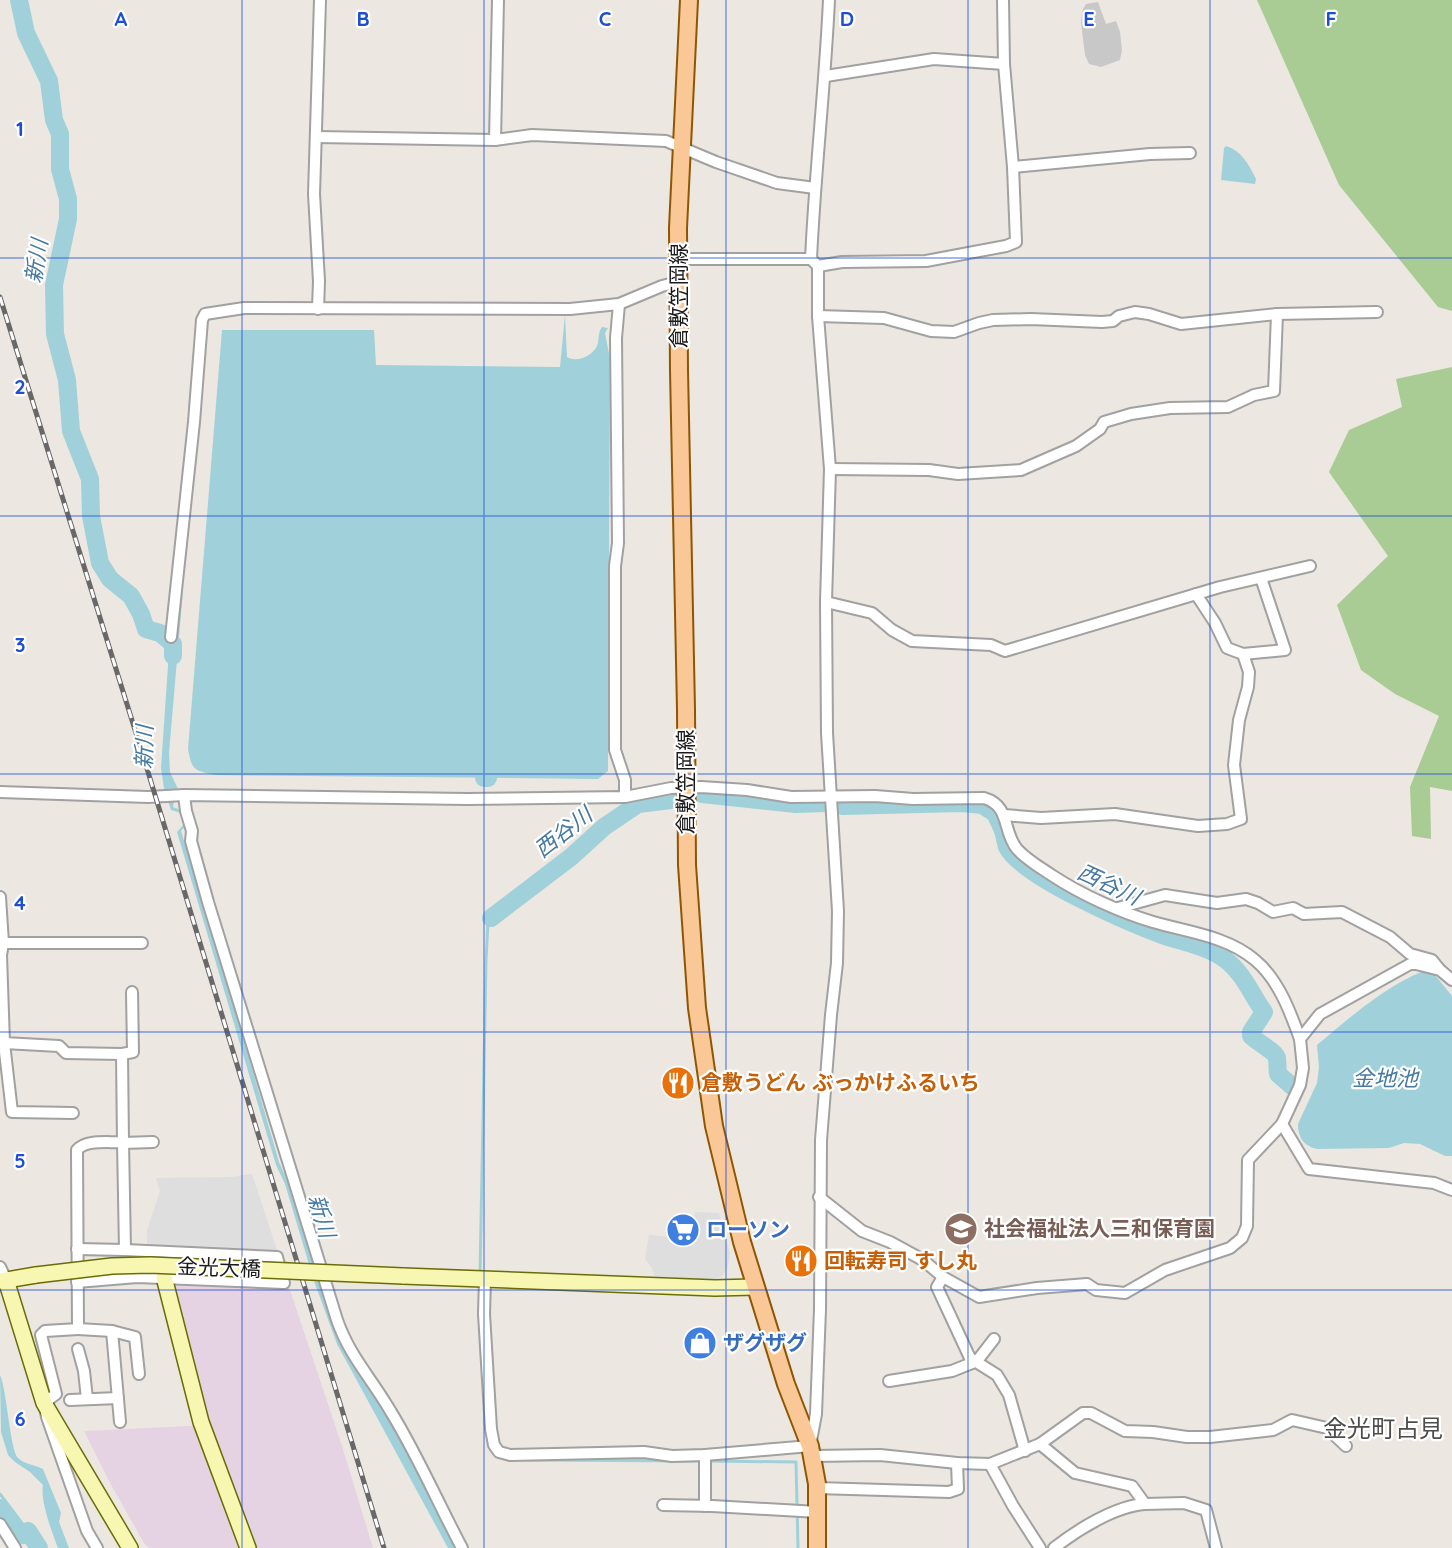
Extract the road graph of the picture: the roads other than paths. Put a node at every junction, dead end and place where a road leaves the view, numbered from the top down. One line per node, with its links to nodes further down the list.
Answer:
1 (320, 0): 8 (street)
2 (498, 0): 9 (street)
3 (689, 0): 10 (main road, 倉敷笠岡線)
4 (829, 0): 7 (street)
5 (1003, 0): 6 (street)
6 (1004, 64): 7 (street); 12 (street)
7 (826, 76): 13 (street)
8 (317, 137): 9 (street); 18 (street)
9 (495, 140): 10 (street)
10 (683, 147): 13 (street); 14 (main road, 倉敷笠岡線)
11 (1190, 153): 12 (street)
12 (1012, 167): 15 (street)
13 (814, 188): 15 (street)
14 (678, 258): 15 (street); 16 (main road, 倉敷笠岡線)
15 (815, 262): 21 (street)
16 (678, 282): 17 (street); 29 (main road, 倉敷笠岡線)
17 (619, 304): 18 (street); 32 (street)
18 (318, 309): 27 (street)
19 (1377, 312): 20 (street)
20 (1278, 314): 21 (street); 22 (street)
21 (818, 316): 22 (street)
22 (830, 469): 26 (street)
23 (1310, 566): 24 (street)
24 (1261, 578): 25 (street); 28 (street)
25 (1196, 594): 26 (street); 28 (street)
26 (826, 602): 33 (street)
27 (171, 637)
28 (1243, 654): 34 (street)
29 (686, 787): 32 (street); 33 (street); 60 (main road, 倉敷笠岡線)
30 (0, 792): 31 (street)
31 (184, 795): 32 (street); 90 (street)
32 (625, 797)
33 (832, 797): 34 (street); 51 (street)
34 (1004, 815): 37 (street)
35 (0, 897): 36 (street)
36 (0, 905): 38 (street)
37 (1118, 908): 40 (street); 43 (street)
38 (3, 943): 39 (street); 44 (street)
39 (142, 943)
40 (1440, 970): 41 (street); 43 (street)
41 (1452, 980)
42 (132, 992): 45 (street)
43 (1300, 1039): 47 (street)
44 (4, 1043): 45 (street); 46 (street)
45 (122, 1054): 49 (street)
46 (73, 1113)
47 (1282, 1124): 50 (street); 56 (street)
48 (153, 1142): 49 (street)
49 (123, 1143): 52 (street); 53 (street)
50 (1452, 1190)
51 (819, 1197): 56 (street); 75 (street)
52 (77, 1249): 53 (street); 59 (street)
53 (125, 1250): 54 (street)
54 (157, 1251): 57 (street); 57 (street)
55 (2, 1276): 58 (street, 金光大橋, bridge); 71 (street)
56 (943, 1276): 65 (street)
57 (164, 1277): 59 (street); 86 (street)
58 (481, 1279): 60 (street, 金光大橋); 77 (street)
59 (77, 1282): 61 (street)
60 (754, 1287): 75 (main road, 倉敷笠岡線)
61 (78, 1329): 62 (street); 71 (street)
62 (112, 1331): 66 (street); 68 (street)
63 (994, 1339): 65 (street)
64 (78, 1349): 69 (street)
65 (977, 1362): 67 (street); 76 (street)
66 (139, 1374)
67 (889, 1381)
68 (118, 1398): 69 (street); 72 (street)
69 (87, 1399): 70 (street)
70 (70, 1400)
71 (44, 1403): 88 (street); 89 (street)
72 (120, 1422)
73 (1040, 1444): 74 (street); 76 (street); 81 (street)
74 (1346, 1446)
75 (811, 1451): 77 (street); 78 (street); 80 (main road, 倉敷笠岡線)
76 (1025, 1451): 79 (street)
77 (705, 1460): 83 (street)
78 (957, 1464): 79 (street); 80 (street)
79 (990, 1464): 92 (street)
80 (817, 1488): 84 (main road, 倉敷笠岡線)
81 (1145, 1504): 93 (street); 94 (street)
82 (663, 1505): 83 (street)
83 (705, 1506): 84 (street)
84 (819, 1512): 91 (main road, 倉敷笠岡線)
85 (0, 1524): 87 (street)
86 (245, 1547)
87 (15, 1548)
88 (97, 1548)
89 (130, 1548)
90 (462, 1548)
91 (818, 1548)
92 (1040, 1548)
93 (1054, 1548)
94 (1216, 1548)

